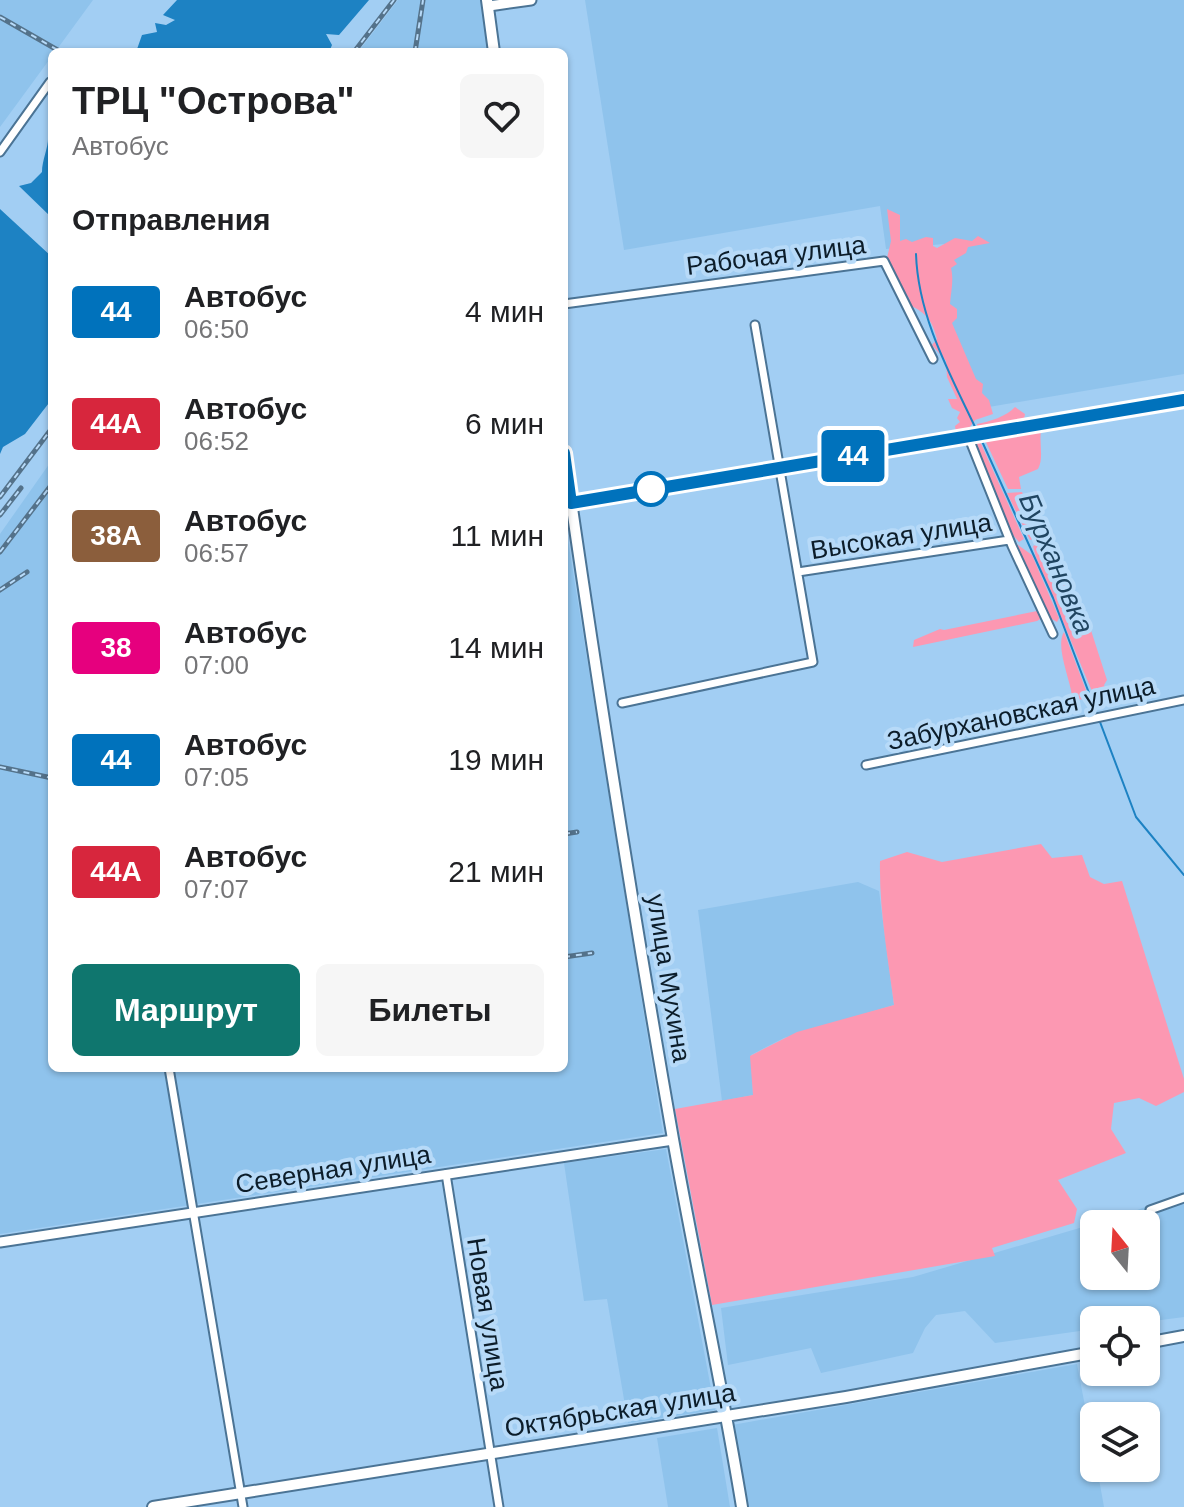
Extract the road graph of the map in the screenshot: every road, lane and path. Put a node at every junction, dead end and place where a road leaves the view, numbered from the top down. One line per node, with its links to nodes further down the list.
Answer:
1 (531, 0): 2 (street)
2 (488, 3): 3 (main road)
3 (494, 48)
4 (48, 85): 5 (street)
5 (0, 152)
6 (568, 303): 8 (street, Рабочая улица)
7 (755, 325): 11 (street)
8 (933, 359)
9 (1184, 400): 10 (street)
10 (975, 435): 11 (street); 14 (street)
11 (780, 468): 13 (street); 15 (street)
12 (568, 482): 13 (main road, улица Мухина)
13 (571, 503): 21 (main road, улица Мухина)
14 (1009, 540): 15 (street, Высокая улица); 16 (street)
15 (798, 572): 18 (street)
16 (1053, 634)
17 (1184, 700): 19 (street, Забурхановская улица)
18 (622, 703)
19 (866, 765)
20 (170, 1072): 25 (street)
21 (673, 1140): 22 (street, Северная улица); 30 (main road, улица Мухина)
22 (446, 1174): 25 (street, Северная улица); 31 (street, Новая улица)
23 (1184, 1198): 24 (street)
24 (1150, 1210)
25 (193, 1213): 26 (street, Северная улица); 32 (street)
26 (0, 1242)
27 (1184, 1336): 28 (main road)
28 (1160, 1340)
29 (1080, 1355): 30 (main road, Октябрьская улица)
30 (727, 1415): 31 (main road, Октябрьская улица); 36 (main road, улица Мухина)
31 (490, 1454): 32 (main road, Октябрьская улица); 35 (street, Новая улица)
32 (240, 1493): 33 (main road, Октябрьская улица); 34 (street)
33 (153, 1507)
34 (243, 1507)
35 (499, 1507)
36 (742, 1507)

